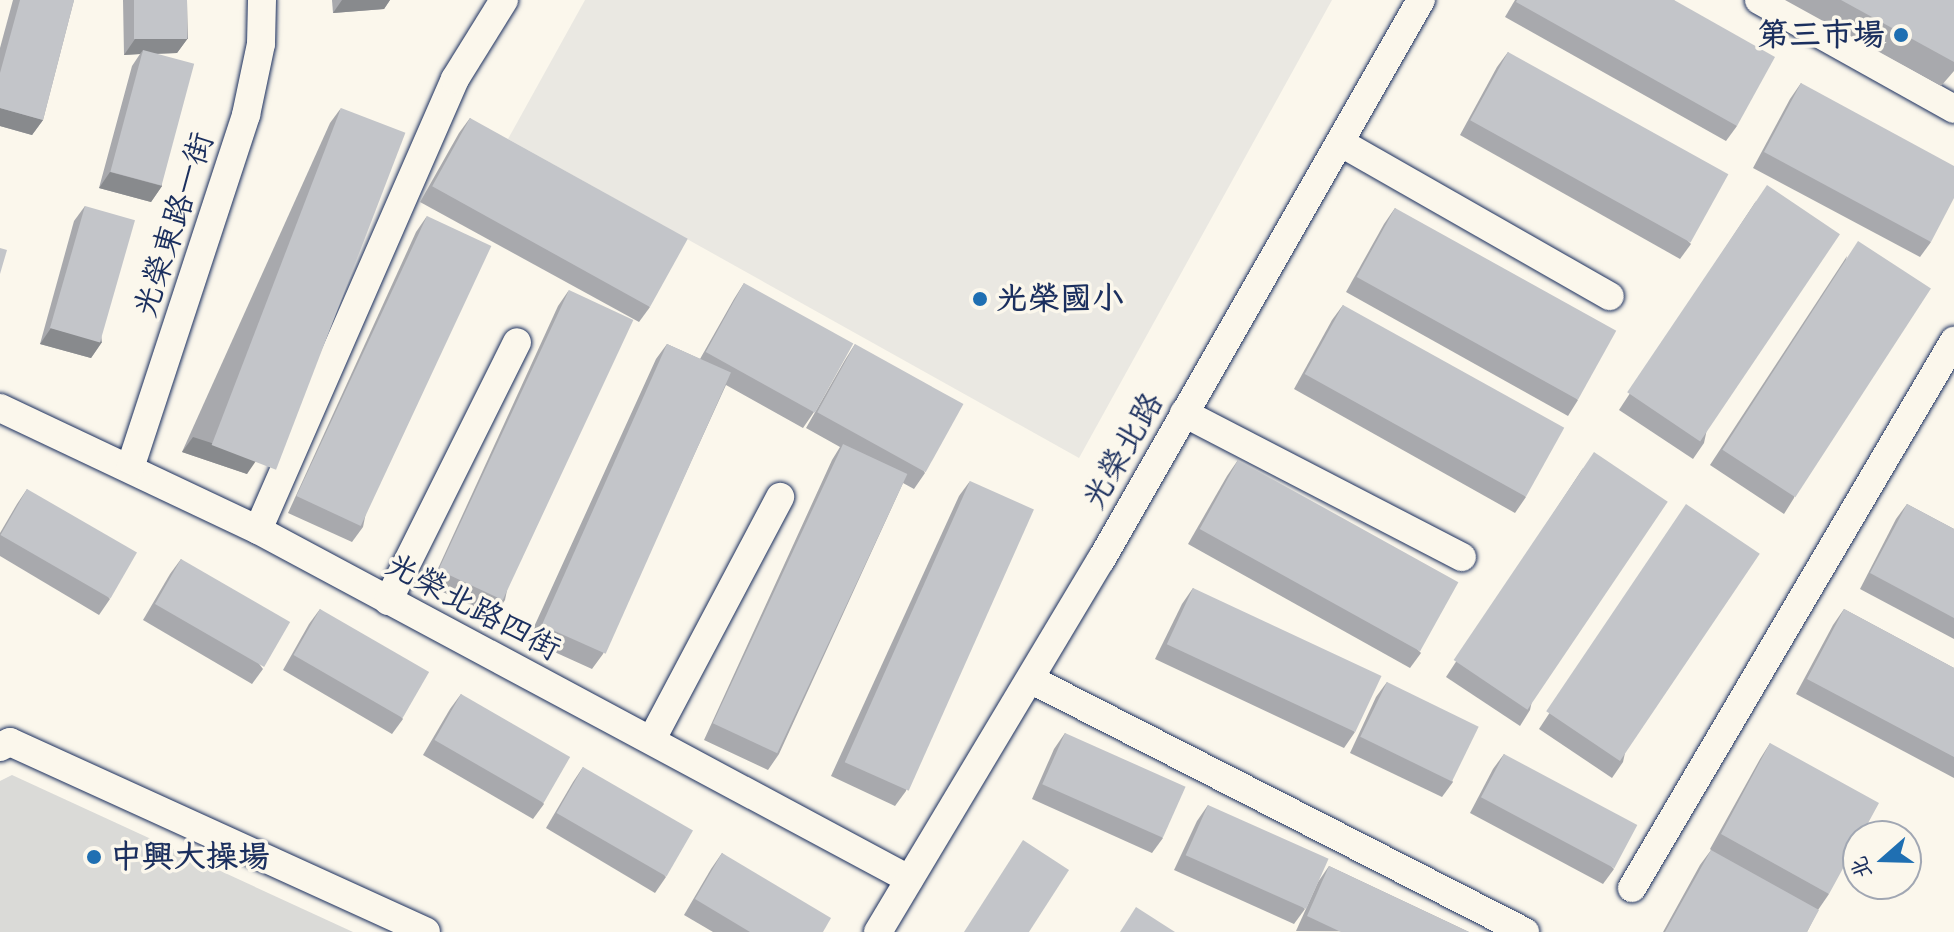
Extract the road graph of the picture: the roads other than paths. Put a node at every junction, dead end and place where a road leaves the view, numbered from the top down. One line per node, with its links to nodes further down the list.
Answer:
1 (262, 0): 12 (street, 光榮東路一街)
2 (504, 0): 14 (street)
3 (1421, 0): 6 (street, 光榮北路)
4 (1759, 0): 5 (street)
5 (1951, 102)
6 (1343, 144): 7 (street); 11 (street, 光榮北路)
7 (1610, 296)
8 (1954, 341): 21 (street)
9 (517, 342): 16 (street)
10 (0, 408): 12 (street, 光榮北路四街)
11 (1184, 413): 15 (street); 17 (street, 光榮北路)
12 (130, 468): 14 (street, 光榮北路四街)
13 (780, 497): 18 (street)
14 (258, 530): 16 (street, 光榮北路四街)
15 (1462, 557)
16 (388, 601): 18 (street, 光榮北路四街)
17 (1030, 679): 20 (street, 光榮北路); 24 (street)
18 (652, 739): 20 (street, 光榮北路四街)
19 (3, 743): 22 (street)
20 (909, 879): 23 (street, 光榮北路)
21 (1632, 888)
22 (426, 932)
23 (878, 932)
24 (1525, 932)

